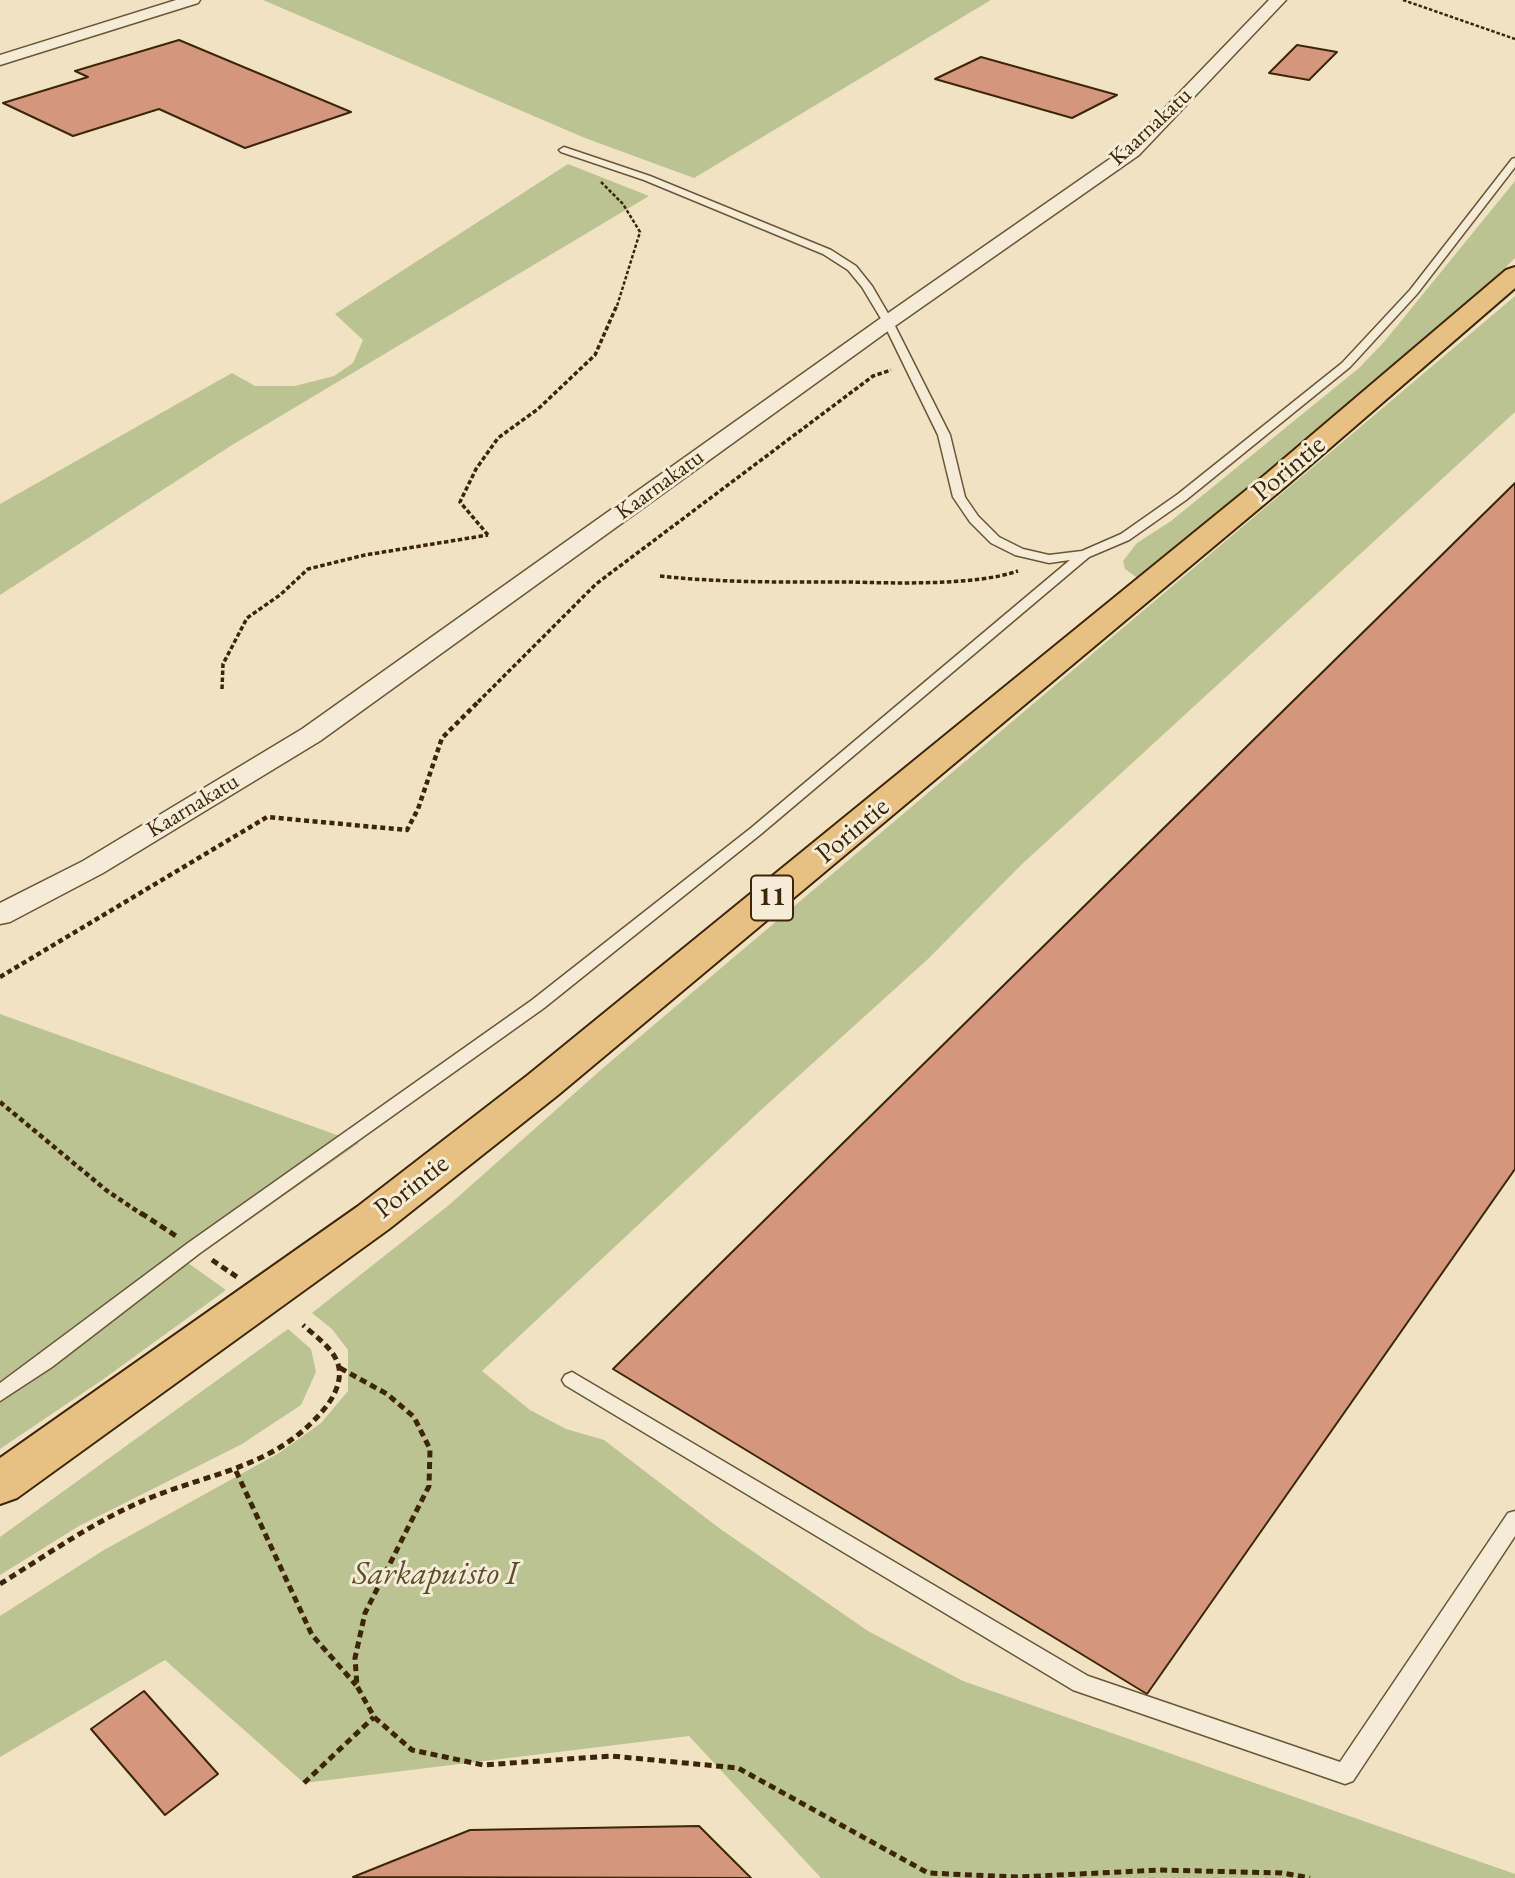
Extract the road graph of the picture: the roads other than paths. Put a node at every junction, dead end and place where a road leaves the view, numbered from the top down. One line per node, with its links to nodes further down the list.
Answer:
1 (192, 0): 3 (street)
2 (1278, 0): 7 (street, Kaarnakatu)
3 (1, 59)
4 (564, 150): 7 (lane)
5 (1515, 161): 8 (lane)
6 (1515, 275): 12 (highway, Porintie / 11)
7 (888, 322): 8 (lane); 9 (street, Kaarnakatu)
8 (1085, 554): 11 (lane)
9 (0, 915)
10 (572, 1380): 13 (lane)
11 (0, 1393)
12 (0, 1484)
13 (1515, 1519)

